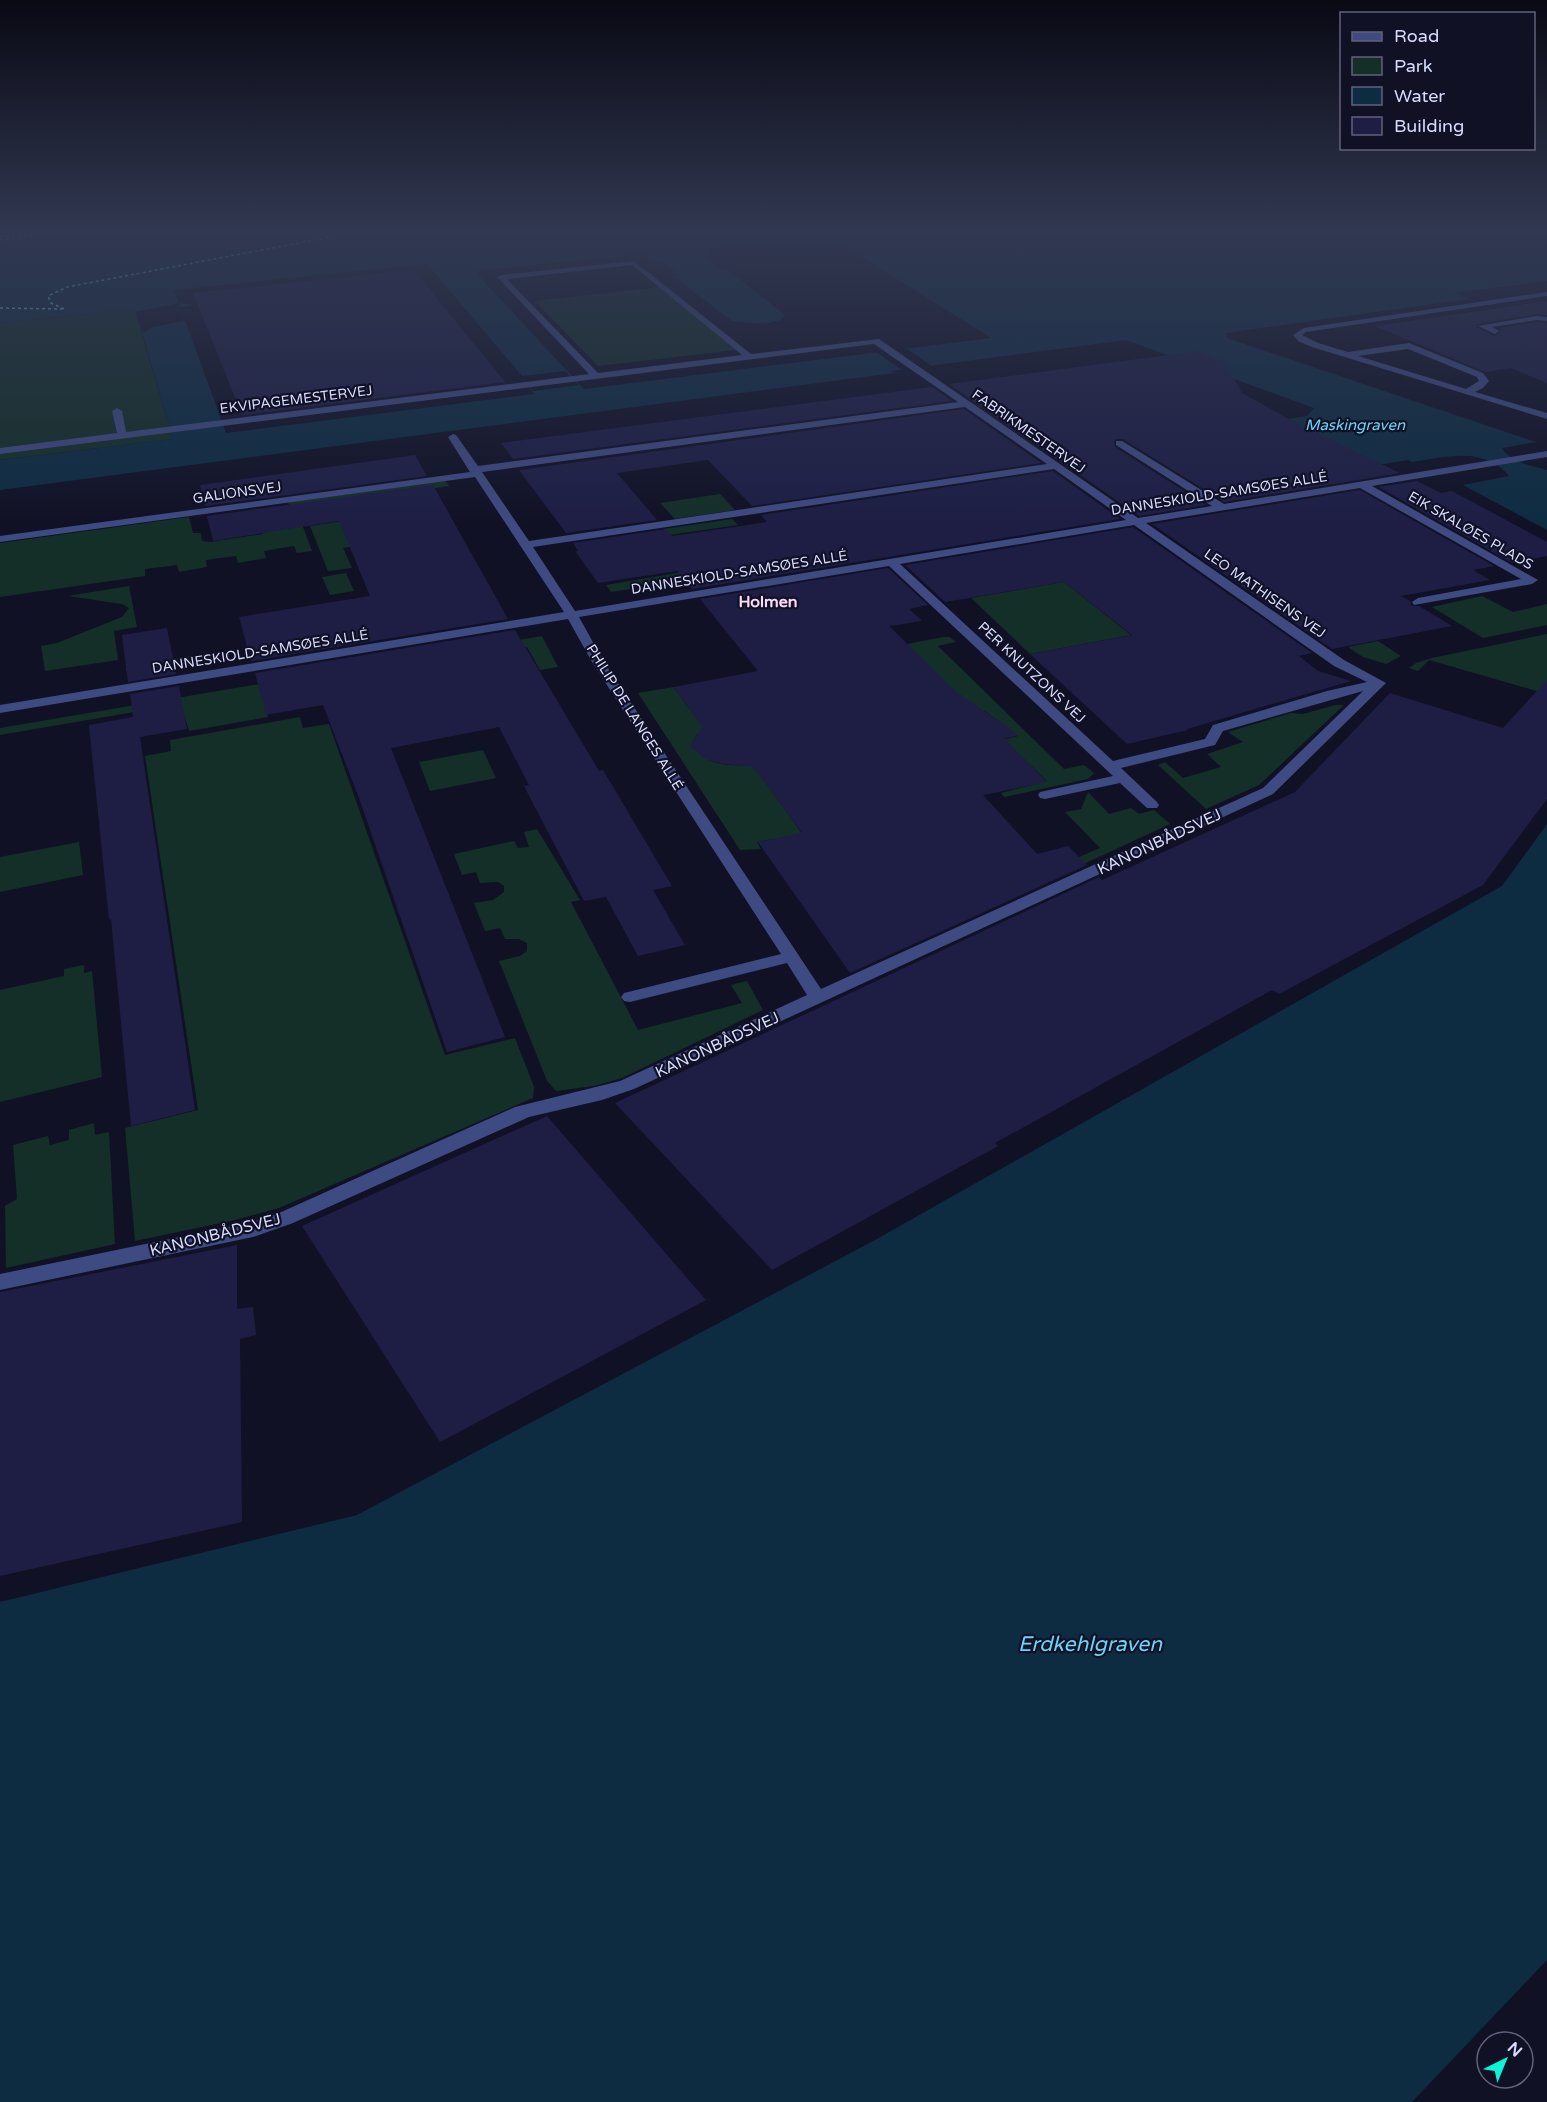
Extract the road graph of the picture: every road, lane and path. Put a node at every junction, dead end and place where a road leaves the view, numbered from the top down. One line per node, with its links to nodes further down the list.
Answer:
1 (548, 329): 9 (street)
2 (715, 329): 8 (street)
3 (1310, 329): 7 (street)
4 (1490, 329): 5 (street)
5 (1495, 331)
6 (876, 341): 8 (street, EKVIPAGEMESTERVEJ); 11 (street, FABRIKMESTERVEJ)
7 (1346, 355): 10 (street); 10 (street)
8 (749, 357): 9 (street, EKVIPAGEMESTERVEJ)
9 (591, 376): 14 (street, EKVIPAGEMESTERVEJ)
10 (1467, 392): 13 (street)
11 (967, 404): 19 (street, FABRIKMESTERVEJ); 20 (street, GALIONSVEJ)
12 (117, 411): 14 (street)
13 (1547, 416)
14 (122, 434): 17 (street, EKVIPAGEMESTERVEJ)
15 (453, 437): 20 (street, PHILIP DE LANGES ALLÉ)
16 (1119, 443): 22 (street)
17 (0, 451)
18 (1547, 454): 21 (street, DANNESKIOLD-SAMSØES ALLÉ)
19 (1056, 466): 23 (street, FABRIKMESTERVEJ); 25 (street)
20 (476, 472): 24 (street, GALIONSVEJ); 25 (street, PHILIP DE LANGES ALLÉ)
21 (1363, 485): 22 (street, DANNESKIOLD-SAMSØES ALLÉ); 27 (street, EIK SKALØES PLADS)
22 (1222, 508): 23 (street, DANNESKIOLD-SAMSØES ALLÉ)
23 (1137, 522): 26 (street, DANNESKIOLD-SAMSØES ALLÉ); 29 (street, LEO MATHISENS VEJ)
24 (0, 539)
25 (526, 545): 28 (street, PHILIP DE LANGES ALLÉ)
26 (891, 562): 28 (street, DANNESKIOLD-SAMSØES ALLÉ); 31 (street, PER KNUTZONS VEJ)
27 (1418, 602)
28 (572, 615): 30 (street, DANNESKIOLD-SAMSØES ALLÉ); 35 (street, PHILIP DE LANGES ALLÉ)
29 (1379, 683): 31 (street); 37 (street, KANONBÅDSVEJ)
30 (0, 709)
31 (1112, 766): 32 (street, PER KNUTZONS VEJ)
32 (1123, 778): 33 (street); 34 (street, PER KNUTZONS VEJ)
33 (1045, 795)
34 (1152, 805)
35 (791, 957): 36 (street); 37 (street, PHILIP DE LANGES ALLÉ)
36 (630, 997)
37 (817, 997): 38 (street, KANONBÅDSVEJ)
38 (0, 1282)

